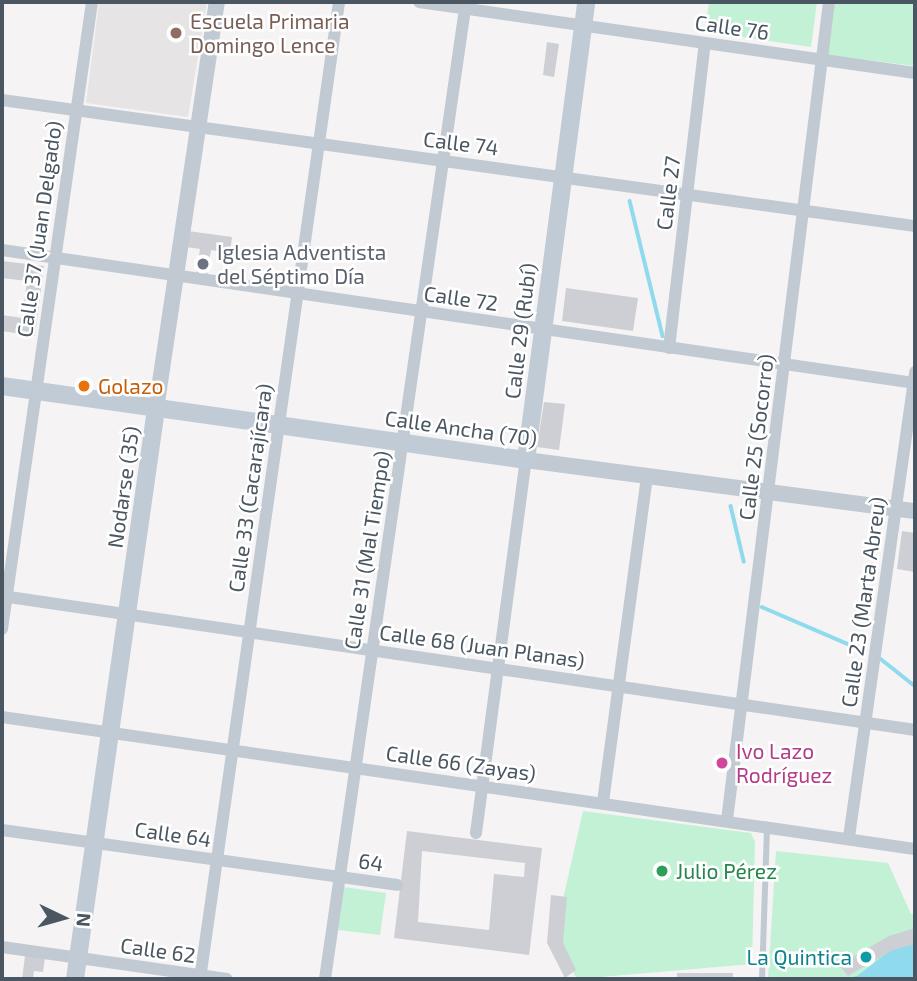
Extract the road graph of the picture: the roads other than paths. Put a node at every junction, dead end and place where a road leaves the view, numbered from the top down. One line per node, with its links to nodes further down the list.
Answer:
1 (92, 2): 13 (street, Calle 37 (Juan Delgado))
2 (217, 2): 14 (street, Nodarse (35))
3 (339, 2): 15 (street, Calle 33 (Cacarajícara))
4 (419, 2): 7 (street, Calle 76)
5 (586, 2): 8 (main road, Calle 29 (Rubí))
6 (829, 2): 10 (street, Calle 25 (Socorro))
7 (465, 5): 8 (street, Calle 76); 16 (street, Calle 31 (Mal Tiempo))
8 (583, 26): 9 (street, Calle 76); 17 (main road, Calle 29 (Rubí))
9 (705, 43): 10 (street, Calle 76); 18 (street, Calle 27)
10 (822, 59): 11 (street, Calle 76); 19 (street, Calle 25 (Socorro))
11 (915, 73)
12 (2, 100): 13 (street, Calle 74)
13 (75, 109): 14 (street, Calle 74); 22 (street, Calle 37 (Juan Delgado))
14 (198, 125): 15 (street, Calle 74); 23 (street, Nodarse (35))
15 (318, 143): 16 (street, Calle 74); 24 (street, Calle 33 (Cacarajícara))
16 (442, 161): 17 (street, Calle 74); 25 (street, Calle 31 (Mal Tiempo))
17 (563, 175): 18 (street, Calle 74); 26 (main road, Calle 29 (Rubí))
18 (688, 192): 19 (street, Calle 74); 27 (street, Calle 27)
19 (803, 210): 20 (street, Calle 74); 28 (street, Calle 25 (Socorro))
20 (915, 226)
21 (2, 250): 22 (street, Calle 72)
22 (55, 257): 23 (street, Calle 72); 31 (street, Calle 37 (Juan Delgado))
23 (176, 276): 24 (street, Calle 72); 32 (street, Nodarse (35))
24 (297, 293): 25 (street, Calle 72); 33 (street, Calle 33 (Cacarajícara))
25 (421, 311): 26 (street, Calle 72); 34 (street, Calle 31 (Mal Tiempo))
26 (543, 329): 27 (street, Calle 72); 35 (main road, Calle 29 (Rubí))
27 (669, 348): 28 (street, Calle 72)
28 (784, 364): 29 (street, Calle 72); 37 (street, Calle 25 (Socorro))
29 (915, 379): 38 (street, Calle 23 (Marta Abreu))
30 (2, 386): 31 (main road, Calle Ancha (70))
31 (35, 391): 32 (main road, Calle Ancha (70)); 40 (street, Calle 37 (Juan Delgado))
32 (156, 409): 33 (main road, Calle Ancha (70)); 41 (main road, Nodarse (35))
33 (279, 425): 34 (main road, Calle Ancha (70)); 43 (street, Calle 33 (Cacarajícara))
34 (402, 443): 35 (main road, Calle Ancha (70)); 44 (street, Calle 31 (Mal Tiempo))
35 (527, 460): 36 (street, Calle Ancha (70)); 45 (street, Calle 29 (Rubí))
36 (647, 476): 37 (street, Calle Ancha (70)); 46 (street)
37 (768, 492): 38 (street, Calle Ancha (70)); 47 (street, Calle 25 (Socorro))
38 (896, 508): 39 (street, Calle Ancha (70)); 49 (street, Calle 23 (Marta Abreu))
39 (915, 511)
40 (4, 596): 41 (street, Calle 68 (Juan Planas)); 42 (street, Calle 37 (Juan Delgado))
41 (128, 614): 43 (street, Calle 68 (Juan Planas)); 51 (main road, Nodarse (35))
42 (2, 629)
43 (249, 632): 44 (street, Calle 68 (Juan Planas)); 52 (street, Calle 33 (Cacarajícara))
44 (371, 650): 45 (street, Calle 68 (Juan Planas)); 53 (street, Calle 31 (Mal Tiempo))
45 (498, 668): 46 (street, Calle 68 (Juan Planas)); 54 (street, Calle 29 (Rubí))
46 (619, 686): 47 (street, Calle 68 (Juan Planas)); 55 (street)
47 (742, 704): 49 (street, Calle 68 (Juan Planas)); 56 (street, Calle 25 (Socorro))
48 (2, 717): 51 (street, Calle 66 (Zayas))
49 (866, 722): 50 (street, Calle 68 (Juan Planas)); 60 (street, Calle 23 (Marta Abreu))
50 (915, 730)
51 (112, 734): 52 (street, Calle 66 (Zayas)); 61 (main road, Nodarse (35))
52 (232, 752): 53 (street, Calle 66 (Zayas)); 63 (street, Calle 33 (Cacarajícara))
53 (354, 769): 54 (street, Calle 66 (Zayas)); 64 (street, Calle 31 (Mal Tiempo))
54 (482, 786): 55 (street, Calle 66 (Zayas)); 59 (street, Calle 29 (Rubí))
55 (604, 802): 56 (street, Calle 66 (Zayas))
56 (727, 820): 57 (street, Calle 66 (Zayas))
57 (768, 825): 60 (street, Calle 66 (Zayas)); 72 (lane)
58 (2, 830): 61 (street, Calle 64)
59 (475, 833)
60 (849, 838): 62 (street, Calle 66 (Zayas))
61 (96, 843): 63 (street, Calle 64); 67 (main road, Nodarse (35))
62 (915, 849)
63 (217, 860): 64 (street, Calle 64); 68 (street, Calle 33 (Cacarajícara))
64 (340, 877): 65 (street, 64); 71 (street, Calle 31 (Mal Tiempo))
65 (397, 885)
66 (2, 947): 67 (street, Calle 62)
67 (79, 958): 68 (street, Calle 62); 69 (main road, Nodarse (35))
68 (200, 977): 70 (street, Calle 62)
69 (75, 979)
70 (227, 979)
71 (325, 979)
72 (762, 979)

